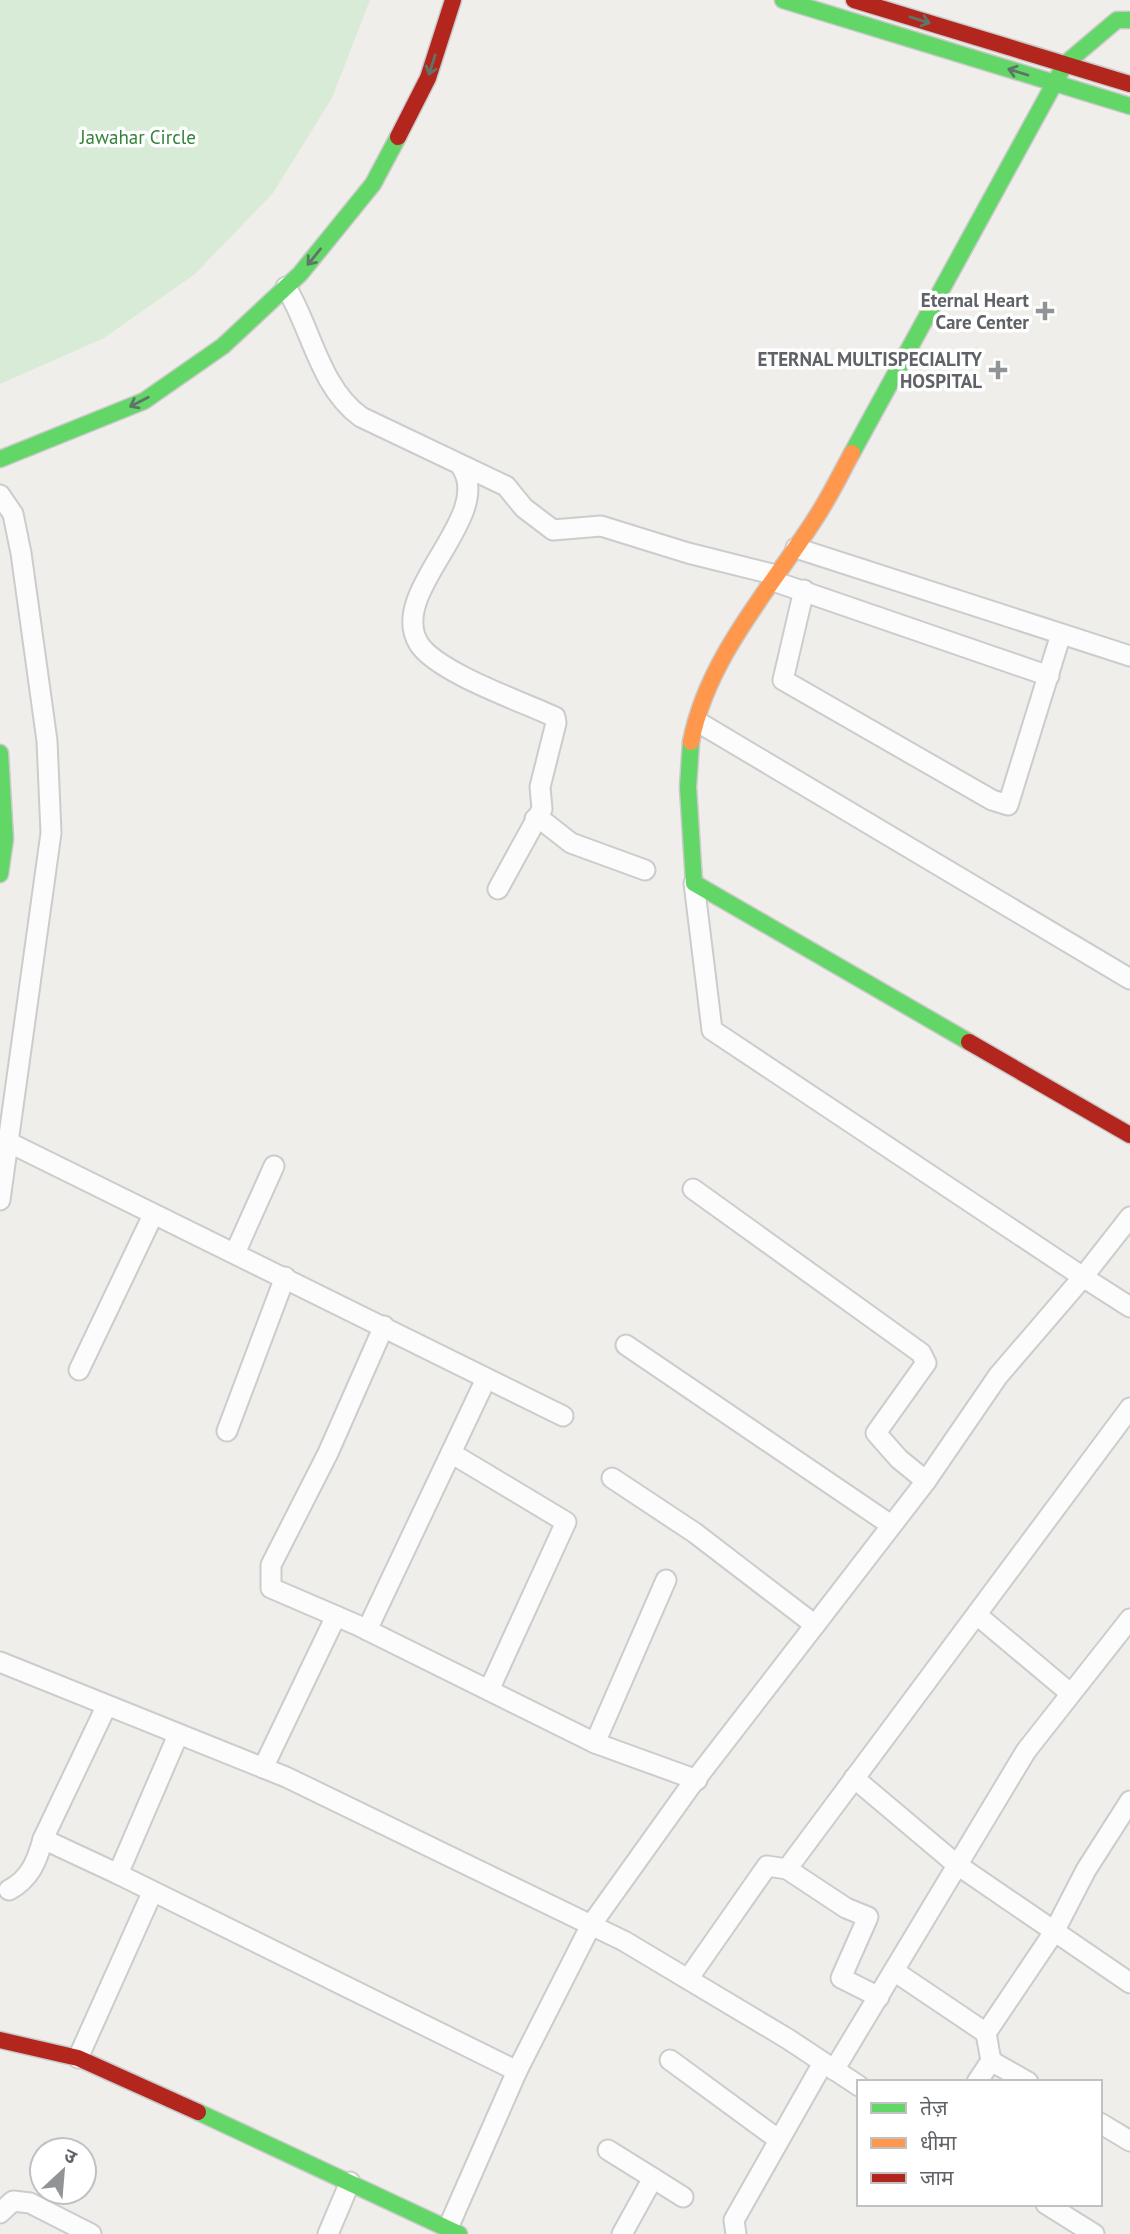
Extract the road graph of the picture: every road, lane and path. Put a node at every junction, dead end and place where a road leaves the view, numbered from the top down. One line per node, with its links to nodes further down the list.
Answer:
1 (453, 0): 9 (street, one-way to 9)
2 (783, 0): 6 (street, one-way to 2)
3 (854, 0): 5 (street, one-way to 5)
4 (1130, 20): 5 (street)
5 (1065, 64): 6 (street); 7 (street)
6 (1054, 83): 8 (street); 14 (street)
7 (1130, 84)
8 (1130, 106)
9 (286, 287): 10 (street, one-way to 10); 11 (street)
10 (6, 457): 12 (street)
11 (461, 466): 15 (street); 22 (street)
12 (0, 474)
13 (0, 495): 29 (street)
14 (796, 548): 15 (street); 17 (street)
15 (775, 578): 16 (street); 20 (street)
16 (804, 590): 19 (street); 19 (street)
17 (1061, 634): 18 (street); 19 (street)
18 (1130, 656)
19 (1049, 676)
20 (698, 722): 25 (street); 27 (street)
21 (0, 753): 24 (street)
22 (535, 819): 23 (street); 26 (street)
23 (645, 870)
24 (0, 874)
25 (694, 883): 28 (street); 37 (street)
26 (498, 889)
27 (1130, 979)
28 (1130, 1135)
29 (8, 1143): 32 (street); 33 (street)
30 (274, 1166): 35 (street)
31 (693, 1189): 48 (street)
32 (0, 1200)
33 (153, 1215): 35 (street); 41 (street)
34 (1130, 1217): 37 (street)
35 (234, 1254): 36 (street)
36 (285, 1277): 39 (street); 45 (street)
37 (1083, 1277): 38 (street); 48 (street)
38 (1130, 1307)
39 (384, 1326): 42 (street); 52 (street)
40 (626, 1345): 49 (street)
41 (79, 1370)
42 (486, 1379): 44 (street); 46 (street)
43 (1130, 1408): 51 (street)
44 (563, 1416)
45 (227, 1431)
46 (451, 1453): 55 (street); 57 (street)
47 (612, 1478): 54 (street)
48 (926, 1481): 49 (street)
49 (891, 1525): 54 (street)
50 (666, 1580): 61 (street)
51 (977, 1615): 58 (street); 63 (street)
52 (336, 1616): 55 (street); 62 (street)
53 (1130, 1619): 58 (street)
54 (815, 1625): 64 (street)
55 (367, 1630): 57 (street)
56 (0, 1662): 59 (street)
57 (489, 1690): 61 (street)
58 (1070, 1693): 67 (street)
59 (106, 1707): 60 (street); 66 (street)
60 (178, 1735): 62 (street); 69 (street)
61 (595, 1743): 64 (street)
62 (263, 1768): 72 (street)
63 (855, 1779): 67 (street); 68 (street)
64 (697, 1780): 72 (street)
65 (1130, 1801): 73 (street)
66 (43, 1839): 69 (street); 70 (street)
67 (956, 1864): 73 (street); 74 (street)
68 (787, 1869): 75 (street); 77 (street)
69 (118, 1874): 71 (street)
70 (9, 1890)
71 (152, 1893): 80 (street); 84 (street)
72 (592, 1925): 75 (street); 84 (street)
73 (1054, 1931): 76 (street); 78 (street)
74 (894, 1971): 77 (street); 78 (street)
75 (688, 1979): 83 (street)
76 (1130, 1983)
77 (879, 1997): 83 (street)
78 (986, 2033): 82 (street)
79 (0, 2040): 80 (street)
80 (78, 2058): 93 (street)
81 (670, 2060): 89 (street)
82 (991, 2061): 85 (street); 86 (street)
83 (829, 2066): 87 (street); 89 (street)
84 (517, 2071): 97 (street)
85 (978, 2080)
86 (1024, 2080)
87 (857, 2085)
88 (1102, 2124): 90 (street)
89 (779, 2140): 102 (street)
90 (1130, 2141)
91 (608, 2150): 92 (street)
92 (653, 2178): 94 (street); 101 (street)
93 (350, 2182): 97 (street); 100 (street)
94 (683, 2197)
95 (1049, 2206): 98 (street)
96 (0, 2213): 99 (street)
97 (453, 2231)
98 (1082, 2231)
99 (91, 2234)
100 (328, 2234)
101 (622, 2234)
102 (736, 2234)

